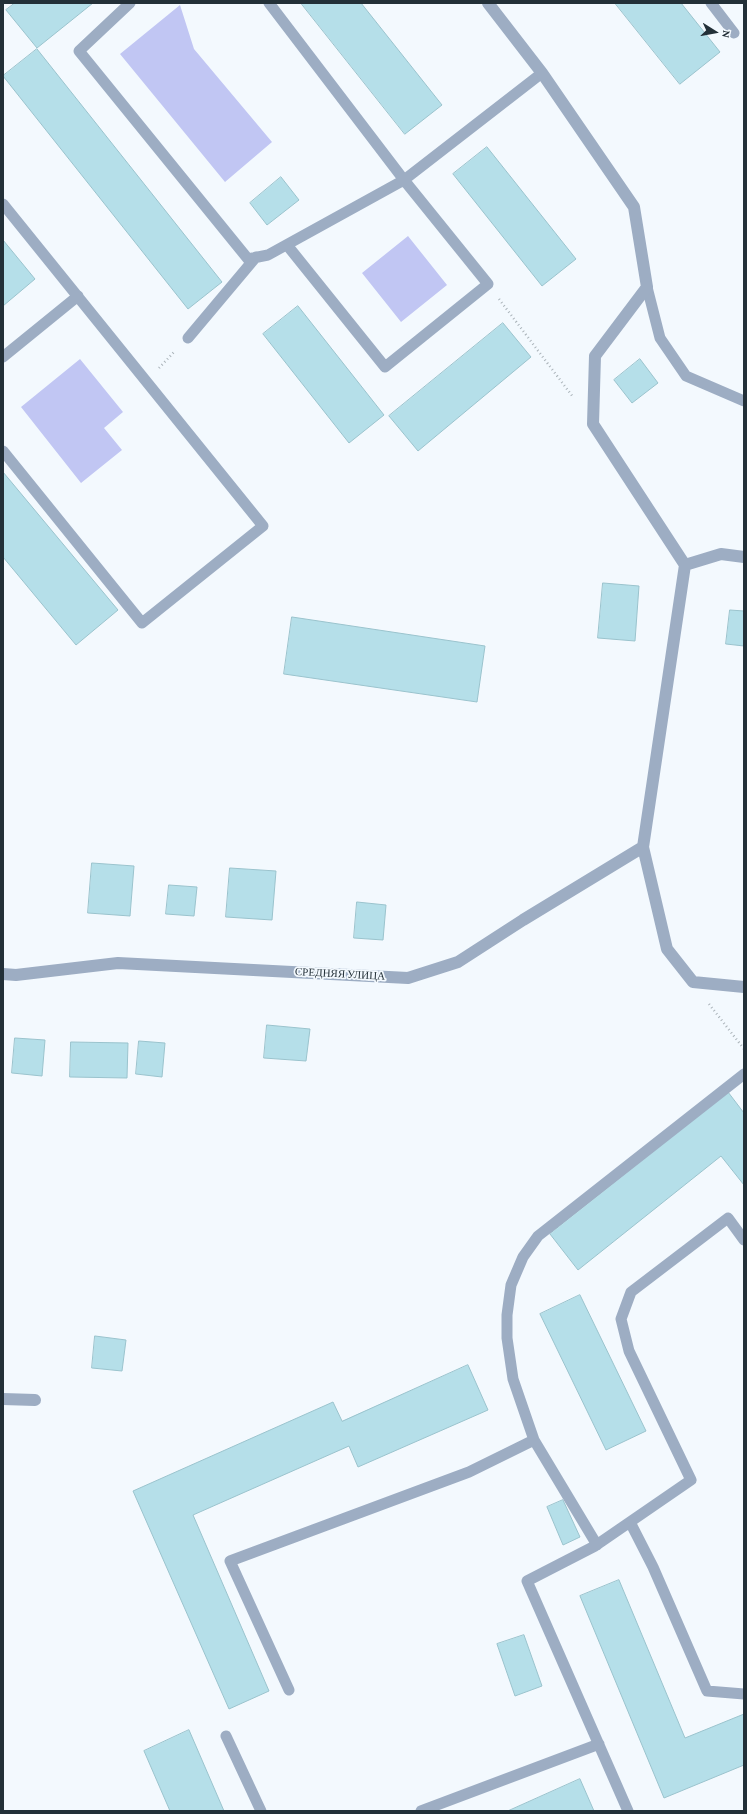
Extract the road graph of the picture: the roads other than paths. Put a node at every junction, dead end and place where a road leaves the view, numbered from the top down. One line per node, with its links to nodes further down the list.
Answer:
1 (130, 3): 10 (lane)
2 (269, 3): 7 (lane)
3 (488, 3): 6 (street)
4 (711, 3): 5 (lane)
5 (734, 33)
6 (542, 73): 7 (lane); 11 (street)
7 (404, 180): 9 (lane); 9 (lane)
8 (3, 204): 12 (lane)
9 (287, 246): 10 (lane)
10 (256, 258): 13 (lane)
11 (647, 287): 15 (lane); 18 (street)
12 (78, 296): 14 (lane); 16 (lane)
13 (188, 338)
14 (3, 357)
15 (744, 401)
16 (3, 451)
17 (744, 557): 18 (street)
18 (685, 565): 19 (street)
19 (644, 847): 20 (street, СРЕДНЯЯ УЛИЦА); 21 (street)
20 (3, 974)
21 (744, 987)
22 (744, 1074): 26 (lane)
23 (744, 1240): 27 (lane)
24 (3, 1398): 25 (street)
25 (35, 1400)
26 (534, 1440): 28 (lane); 29 (lane)
27 (630, 1522): 28 (lane); 30 (lane)
28 (597, 1545): 32 (lane)
29 (289, 1690)
30 (744, 1694)
31 (226, 1736): 33 (lane)
32 (599, 1744): 34 (lane); 35 (lane)
33 (261, 1811)
34 (421, 1811)
35 (628, 1811)

